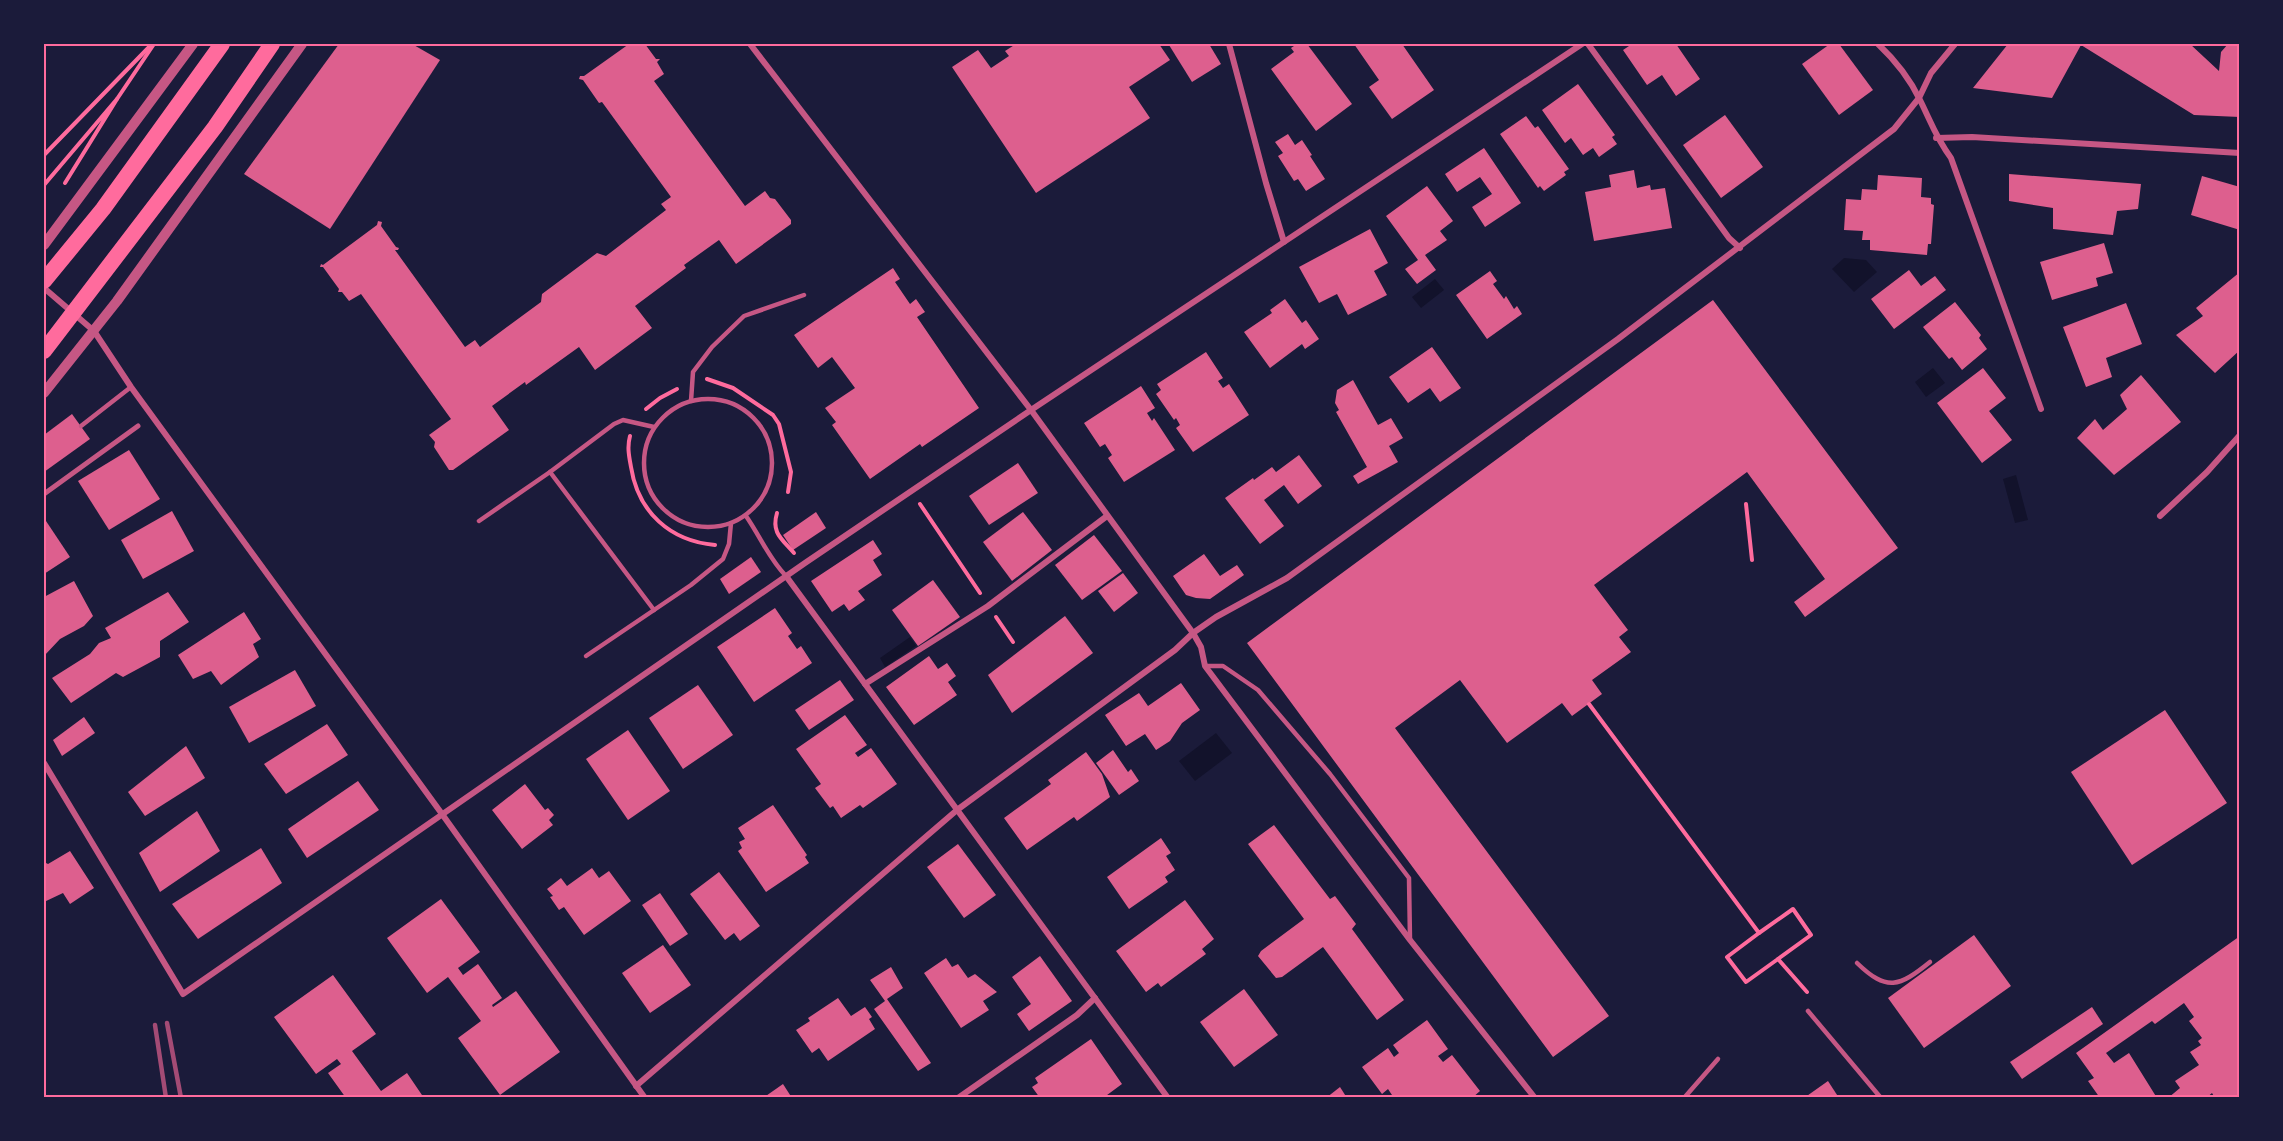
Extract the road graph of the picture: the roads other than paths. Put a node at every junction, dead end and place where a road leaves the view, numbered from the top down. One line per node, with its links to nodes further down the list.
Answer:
1 (193, 44): 15 (street)
2 (222, 44): 17 (highway)
3 (272, 44): 21 (highway)
4 (302, 44): 20 (street)
5 (750, 44): 25 (street)
6 (1229, 44): 14 (street)
7 (1582, 44): 14 (street)
8 (1588, 44): 16 (street)
9 (1878, 44): 11 (street)
10 (1955, 44): 11 (street)
11 (1919, 98): 12 (street); 16 (street)
12 (1936, 138): 13 (street); 26 (street)
13 (2240, 153)
14 (1284, 242): 25 (street)
15 (44, 245)
16 (1740, 248): 40 (street)
17 (44, 281)
18 (44, 288): 20 (street)
19 (804, 295): 24 (lane)
20 (94, 331): 22 (street); 23 (street)
21 (44, 351)
22 (131, 387): 27 (lane); 46 (street)
23 (44, 393)
24 (691, 401): 29 (lane); 33 (lane)
25 (1031, 410): 34 (street); 38 (street)
26 (2041, 410)
27 (81, 426)
28 (138, 426): 32 (street)
29 (654, 427): 31 (lane); 37 (lane)
30 (2240, 435): 35 (street)
31 (550, 472): 36 (lane); 39 (lane)
32 (44, 494)
33 (746, 516): 37 (lane); 38 (lane)
34 (1107, 516): 40 (street); 43 (street)
35 (2160, 516)
36 (479, 520)
37 (731, 523): 39 (lane)
38 (786, 576): 43 (street); 46 (street)
39 (654, 610): 41 (lane)
40 (1193, 633): 42 (street); 45 (street)
41 (586, 656)
42 (1205, 666): 47 (street); 47 (lane)
43 (865, 684): 45 (street)
44 (44, 763): 46 (street)
45 (957, 810): 50 (street); 53 (street)
46 (442, 814): 53 (street)
47 (1410, 940): 57 (street)
48 (1930, 962): 49 (lane)
49 (1857, 963)
50 (1095, 998): 55 (street); 56 (street)
51 (1808, 1011): 59 (lane)
52 (1718, 1059): 58 (lane)
53 (636, 1086): 54 (street)
54 (645, 1098)
55 (958, 1098)
56 (1168, 1098)
57 (1535, 1098)
58 (1684, 1098)
59 (1881, 1098)

